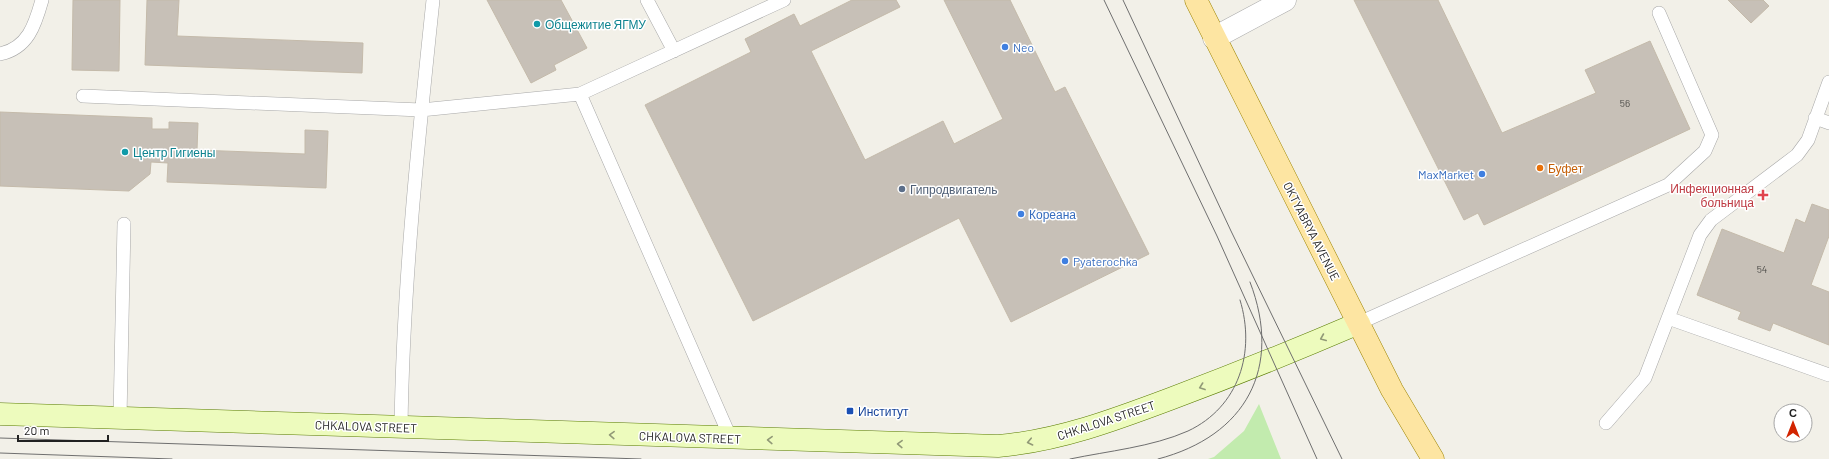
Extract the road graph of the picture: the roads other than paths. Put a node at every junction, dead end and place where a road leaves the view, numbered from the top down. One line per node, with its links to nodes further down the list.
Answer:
1 (42, 0): 10 (lane)
2 (433, 0): 14 (lane)
3 (647, 0): 9 (lane)
4 (784, 0): 9 (lane)
5 (1196, 0): 8 (main road, OKTYABRYA AVENUE)
6 (1285, 0): 8 (street)
7 (1658, 13): 19 (lane)
8 (1214, 38): 19 (main road, OKTYABRYA AVENUE)
9 (674, 51): 12 (lane)
10 (0, 54)
11 (1829, 82): 15 (lane)
12 (580, 94): 14 (lane); 25 (lane)
13 (83, 96): 14 (lane)
14 (421, 110): 24 (lane)
15 (1815, 118): 16 (lane); 18 (lane)
16 (1829, 123)
17 (124, 224): 22 (lane)
18 (1668, 318): 20 (lane); 23 (lane)
19 (1359, 323): 25 (main road, CHKALOVA STREET, one-way to 25); 26 (main road, OKTYABRYA AVENUE)
20 (1829, 375)
21 (0, 414): 22 (main road, CHKALOVA STREET)
22 (120, 418): 24 (main road, CHKALOVA STREET)
23 (1606, 423)
24 (401, 428): 25 (main road, CHKALOVA STREET, one-way to 24)
25 (731, 439)
26 (1433, 459)

